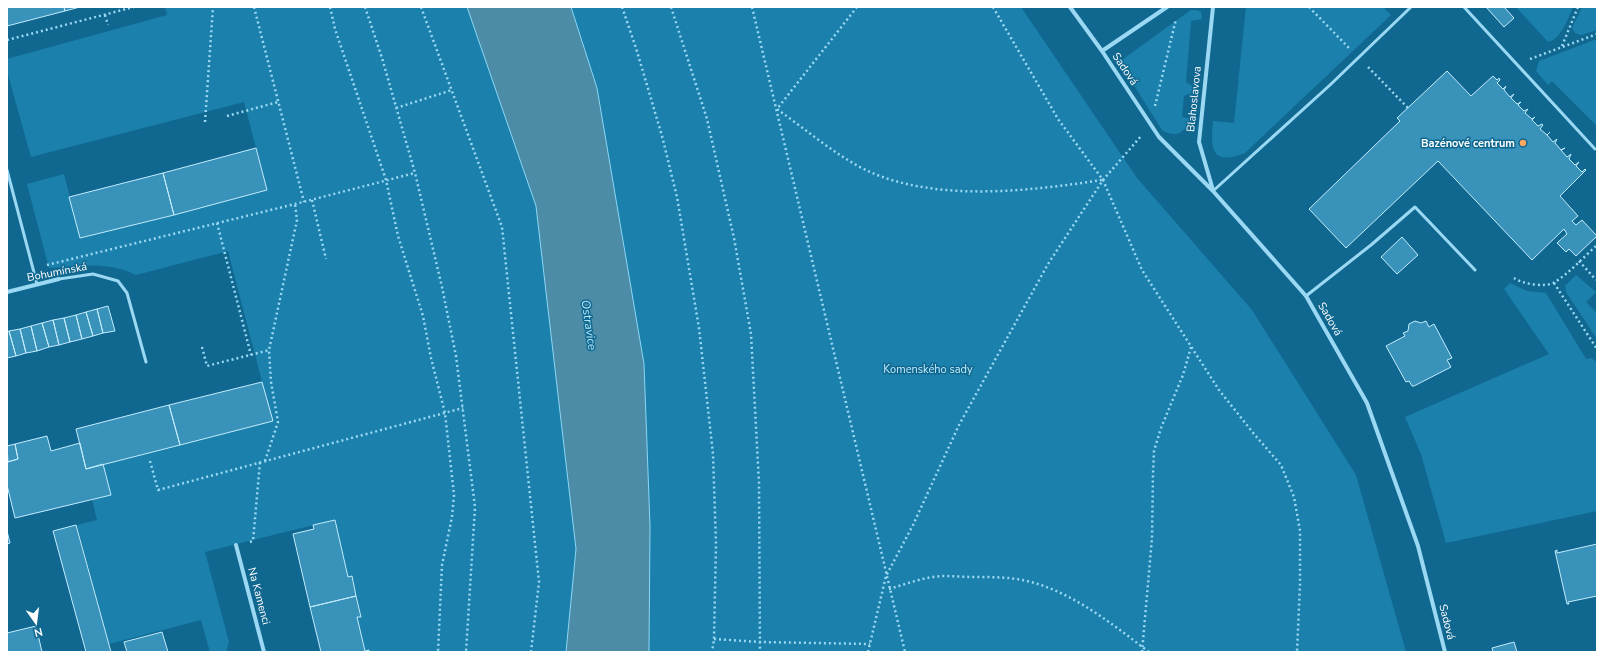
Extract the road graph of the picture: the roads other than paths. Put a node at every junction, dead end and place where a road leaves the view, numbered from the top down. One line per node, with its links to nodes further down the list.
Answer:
1 (1070, 7): 6 (street, Sadová)
2 (1167, 7): 6 (street, Sadová)
3 (1213, 7): 9 (street, Blahoslavova)
4 (1411, 7): 9 (lane)
5 (1464, 7): 7 (lane)
6 (1102, 51): 9 (street, Sadová)
7 (1595, 149)
8 (7, 170): 12 (lane)
9 (1213, 191): 14 (street, Sadová)
10 (1475, 270): 14 (lane)
11 (59, 279): 12 (street, Bohumínská); 15 (lane, Bohumínská)
12 (37, 284): 13 (street, Bohumínská)
13 (7, 292)
14 (1306, 296): 18 (street, Sadová)
15 (146, 362)
16 (236, 545): 17 (street, Na Kamenci)
17 (264, 652)
18 (1445, 652)

